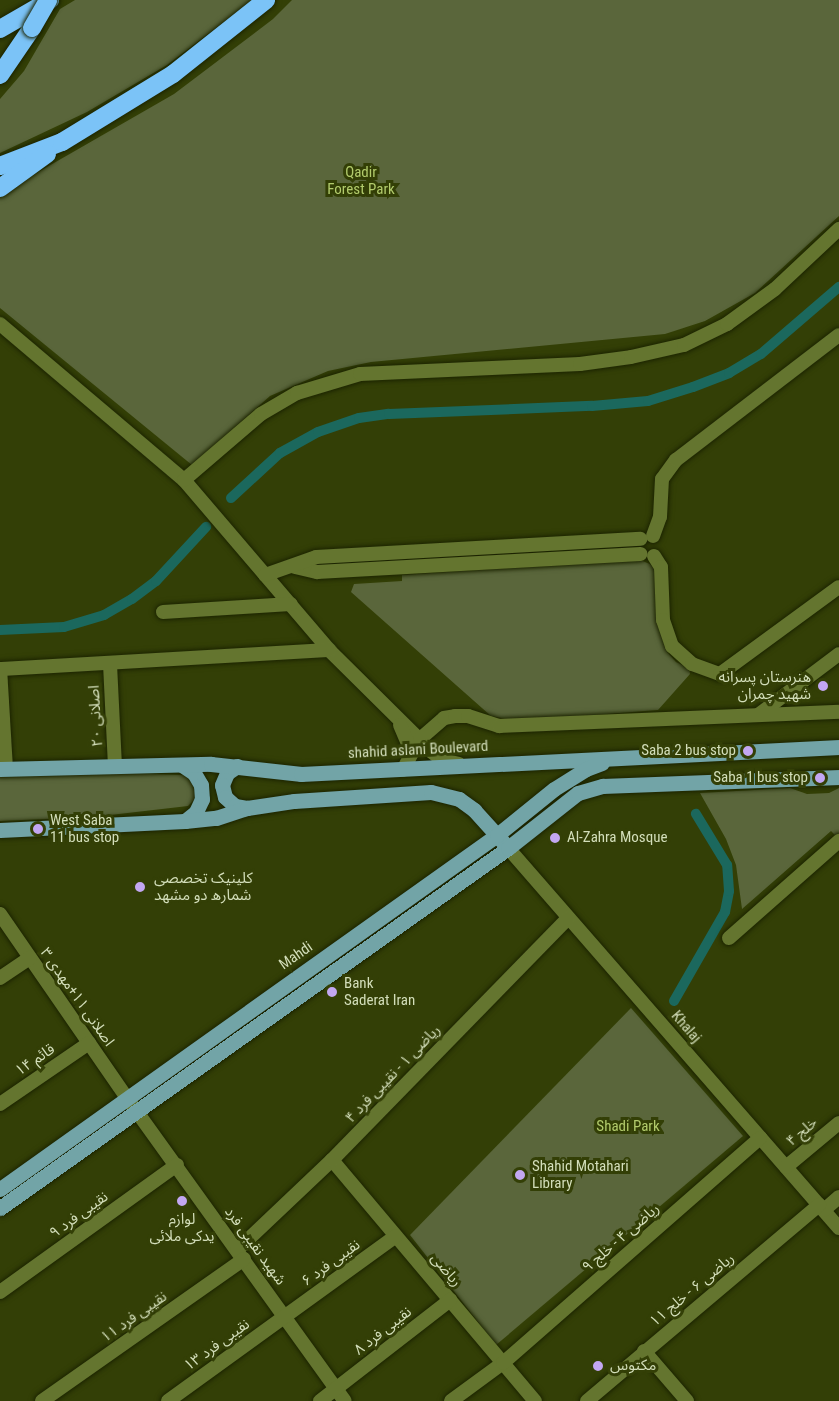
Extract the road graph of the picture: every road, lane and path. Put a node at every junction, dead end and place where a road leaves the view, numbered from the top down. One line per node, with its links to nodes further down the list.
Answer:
1 (49, 0): 3 (highway); 4 (highway, bridge)
2 (266, 0): 5 (highway)
3 (0, 29)
4 (0, 75)
5 (62, 142): 6 (highway); 7 (highway)
6 (0, 166)
7 (0, 188)
8 (839, 229): 11 (street)
9 (0, 324): 11 (street)
10 (839, 334): 12 (street)
11 (184, 480): 22 (street)
12 (647, 538): 13 (street); 16 (street); 16 (street)
13 (556, 543): 14 (street); 17 (street)
14 (457, 549): 18 (street); 19 (street)
15 (344, 555): 18 (street); 20 (street); 21 (street)
16 (647, 555): 17 (street); 23 (street)
17 (556, 559): 19 (street)
18 (383, 560): 19 (street); 21 (street)
19 (457, 564)
20 (295, 567): 21 (street); 22 (street)
21 (345, 570)
22 (265, 575): 24 (street)
23 (839, 588)
24 (291, 604): 25 (street); 26 (street)
25 (163, 612)
26 (329, 650): 28 (street); 32 (street)
27 (839, 654): 31 (street)
28 (110, 664): 29 (street); 37 (street, اصلانی ۲۰)
29 (0, 669): 40 (street)
30 (839, 712): 31 (street)
31 (758, 715): 33 (street)
32 (398, 721): 33 (street); 41 (street)
33 (420, 739): 39 (street)
34 (839, 747): 35 (main road, shahid aslani Boulevard)
35 (616, 758): 39 (main road, shahid aslani Boulevard); 46 (main road, Mahdi)
36 (182, 765): 37 (main road, shahid aslani Boulevard); 38 (main road, shahid aslani Boulevard); 44 (main road)
37 (115, 766): 40 (main road, shahid aslani Boulevard)
38 (237, 766): 41 (main road, shahid aslani Boulevard); 43 (main road)
39 (465, 766): 41 (main road, shahid aslani Boulevard)
40 (3, 769)
41 (402, 770)
42 (839, 777): 48 (main road)
43 (247, 808): 44 (main road); 46 (main road)
44 (185, 821): 45 (main road)
45 (0, 830)
46 (497, 835): 48 (main road); 55 (main road, Mahdi)
47 (839, 841): 51 (street)
48 (508, 848): 50 (street, Khalaj); 57 (main road)
49 (0, 914): 52 (street, اصلانی ۱۱+مهدی ۳)
50 (568, 918): 59 (street, Khalaj); 60 (street, ریاضی ۱ - نقیبی فرد ۴)
51 (729, 938)
52 (30, 958): 53 (street); 54 (street, اصلانی ۱۱+مهدی ۳)
53 (0, 978)
54 (89, 1043): 55 (street, اصلانی ۱۱+مهدی ۳); 56 (street, قائم ۱۴)
55 (128, 1098): 57 (street, اصلانی ۱۱+مهدی ۳); 63 (main road, Mahdi)
56 (0, 1104)
57 (138, 1110): 61 (street, شهید نقیبی فرد); 65 (main road)
58 (839, 1123): 62 (street, خلج ۴)
59 (760, 1138): 62 (street, Khalaj); 74 (street, ریاضی ۴ - خلج ۹)
60 (332, 1160): 68 (street, ریاضی); 69 (street, ریاضی ۱ - نقیبی فرد ۴)
61 (177, 1165): 69 (street, شهید نقیبی فرد); 70 (street, نقیبی فرد ۹)
62 (786, 1167): 66 (street, Khalaj)
63 (0, 1189)
64 (839, 1197): 66 (street, ریاضی ۶ - خلج ۱۱)
65 (0, 1208)
66 (821, 1208): 67 (street, Khalaj); 73 (street, ریاضی ۶ - خلج ۱۱)
67 (839, 1228)
68 (396, 1236): 71 (street, ریاضی); 72 (street, نقیبی فرد ۶)
69 (241, 1255): 72 (street, شهید نقیبی فرد); 76 (street, نقیبی فرد ۱۱)
70 (0, 1292)
71 (450, 1300): 74 (street, ریاضی); 75 (street, نقیبی فرد ۸)
72 (285, 1317): 75 (street, شهید نقیبی فرد); 77 (street, نقیبی فرد ۱۳)
73 (644, 1351): 82 (street, ریاضی ۶ - خلج ۱۱); 83 (street)
74 (503, 1363): 80 (street, ریاضی ۴ - خلج ۹); 81 (street, ریاضی)
75 (336, 1389): 78 (street, نقیبی فرد ۸); 79 (street, شهید نقیبی فرد)
76 (42, 1401)
77 (168, 1401)
78 (320, 1401)
79 (345, 1401)
80 (451, 1401)
81 (535, 1401)
82 (587, 1401)
83 (687, 1401)

